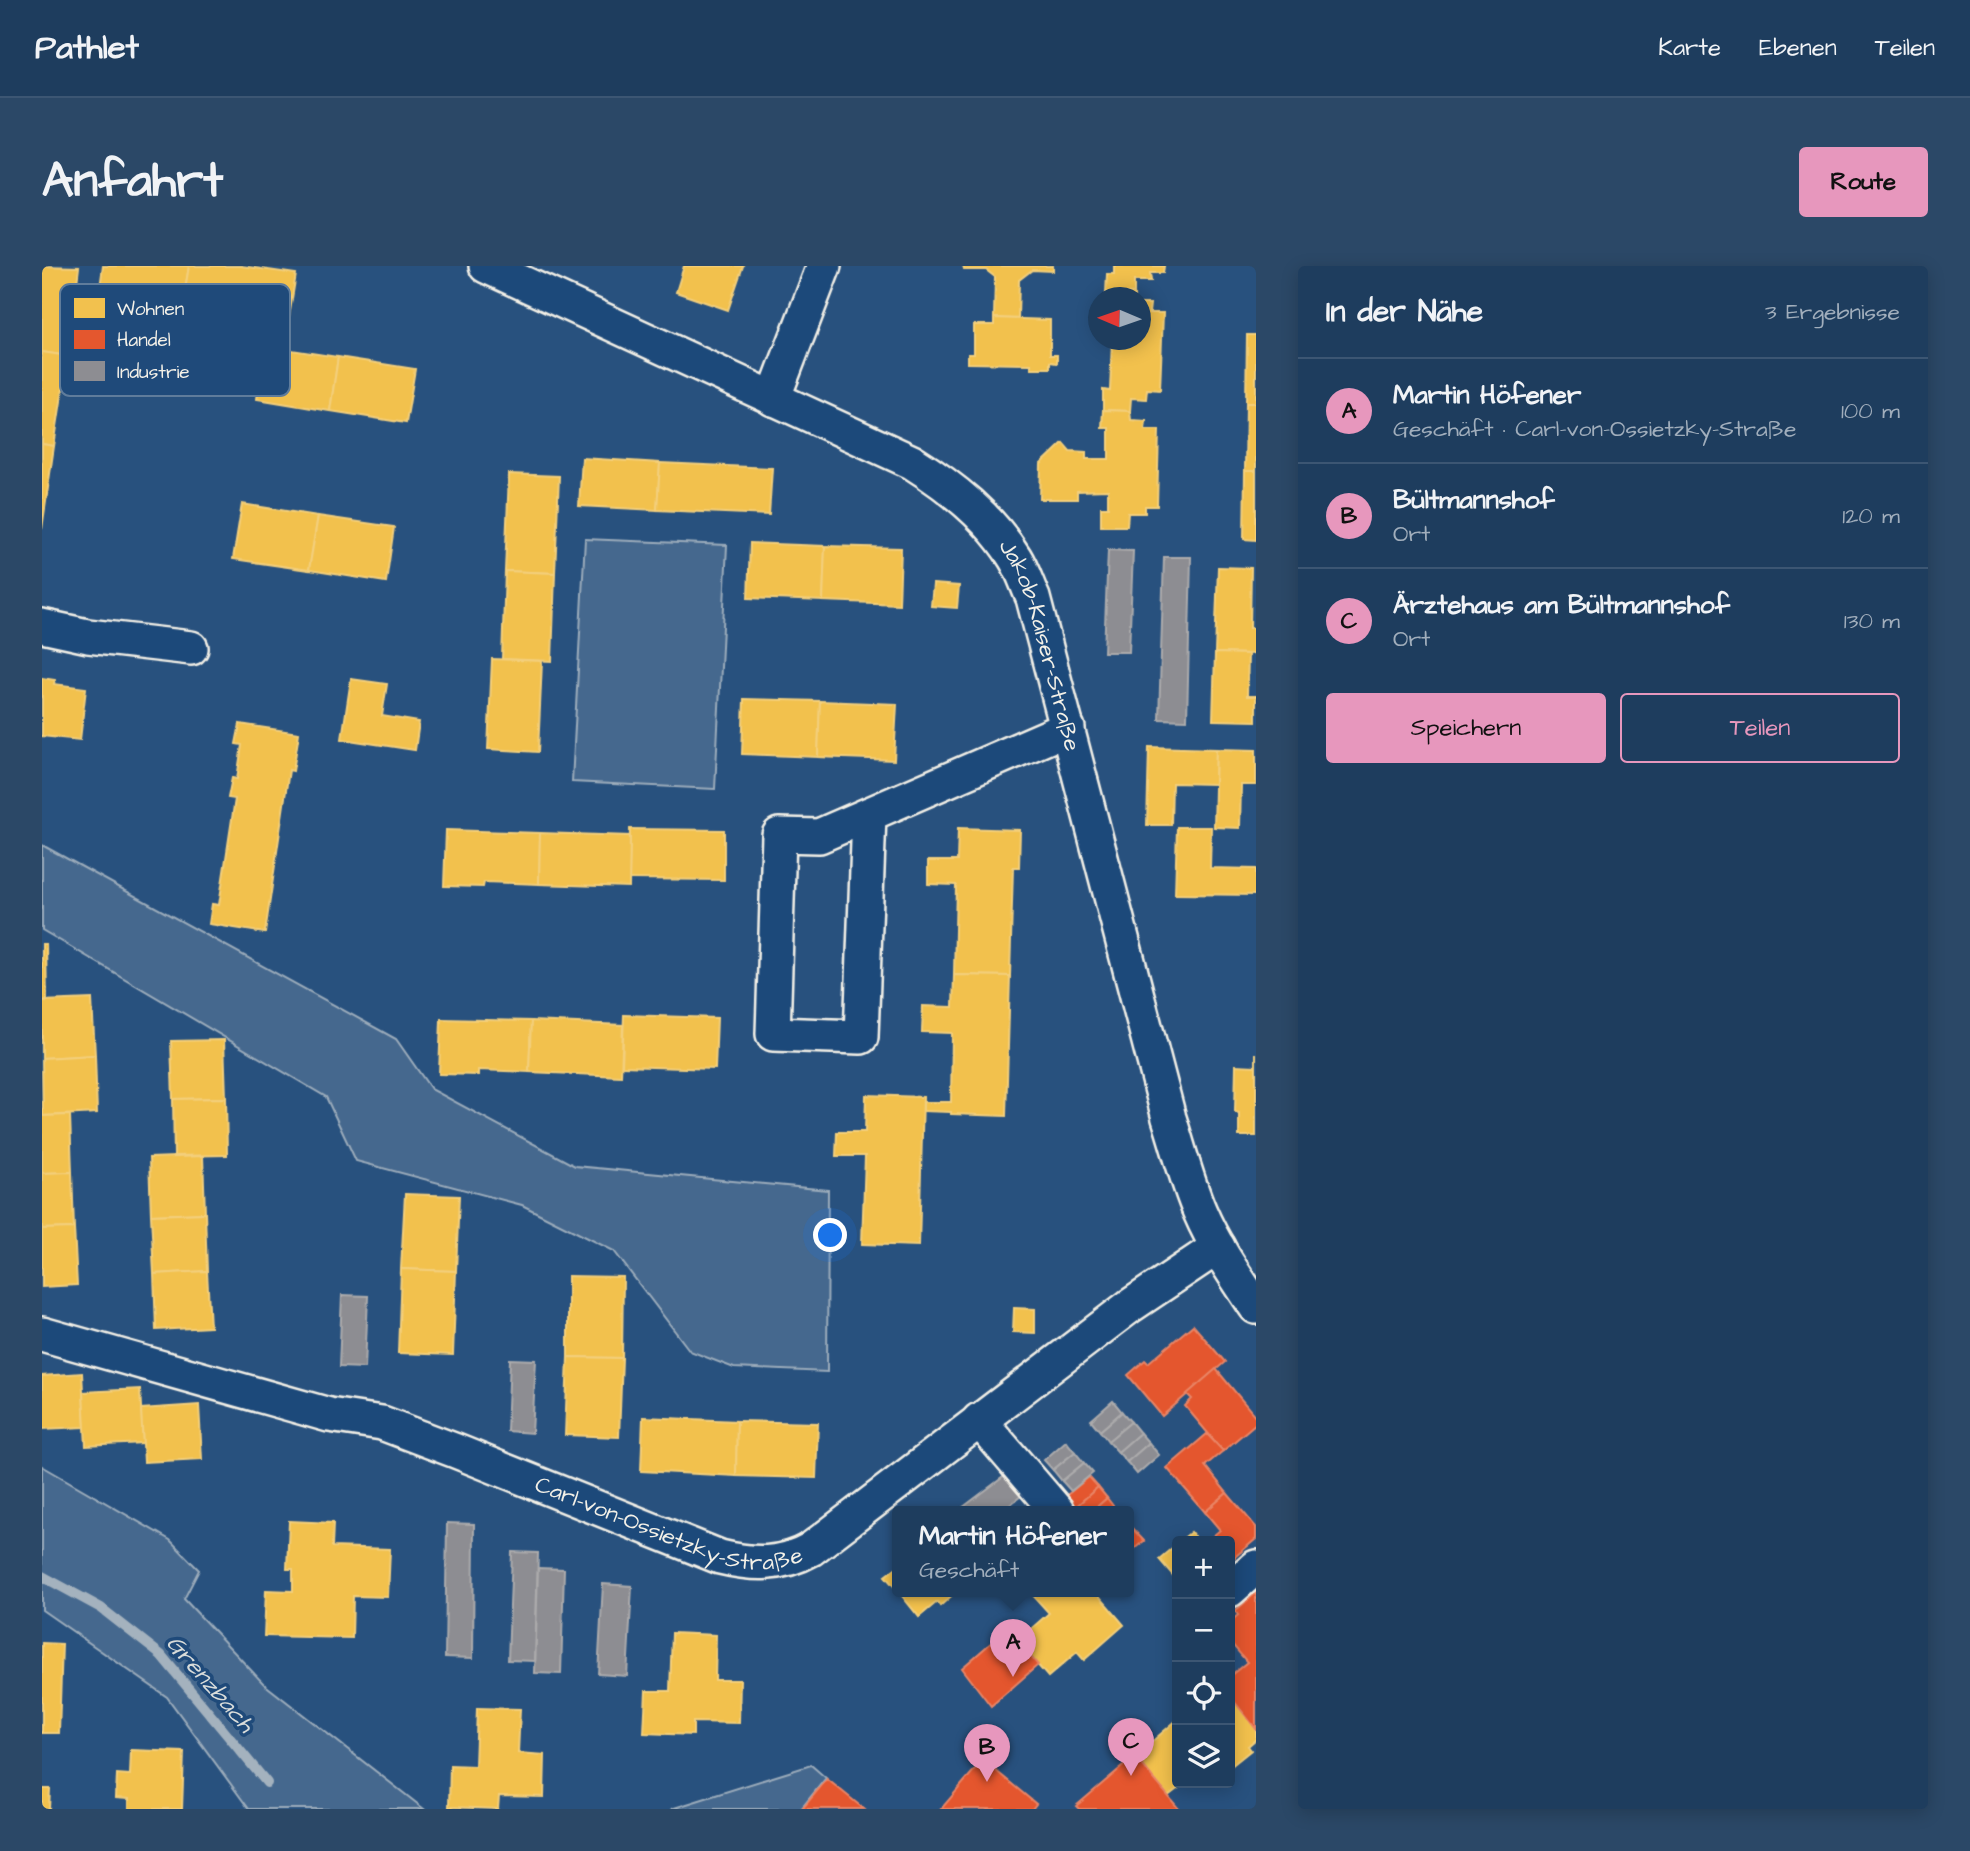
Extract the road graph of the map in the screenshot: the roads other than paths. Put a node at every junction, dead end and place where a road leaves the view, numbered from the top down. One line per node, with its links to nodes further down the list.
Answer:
1 (486, 266): 3 (street, Jakob-Kaiser-Straße)
2 (824, 266): 3 (street)
3 (774, 399): 6 (street, Jakob-Kaiser-Straße)
4 (42, 625): 5 (street)
5 (191, 648)
6 (1068, 728): 7 (street); 8 (street, Jakob-Kaiser-Straße)
7 (869, 814): 7 (street)
8 (1218, 1247): 9 (street, Jakob-Kaiser-Straße); 11 (street, Carl-von-Ossietzky-Straße)
9 (1256, 1307)
10 (42, 1334): 11 (street, Carl-von-Ossietzky-Straße)
11 (979, 1420): 12 (street)
12 (1053, 1506)
13 (1256, 1567): 14 (street)
14 (1235, 1586)

